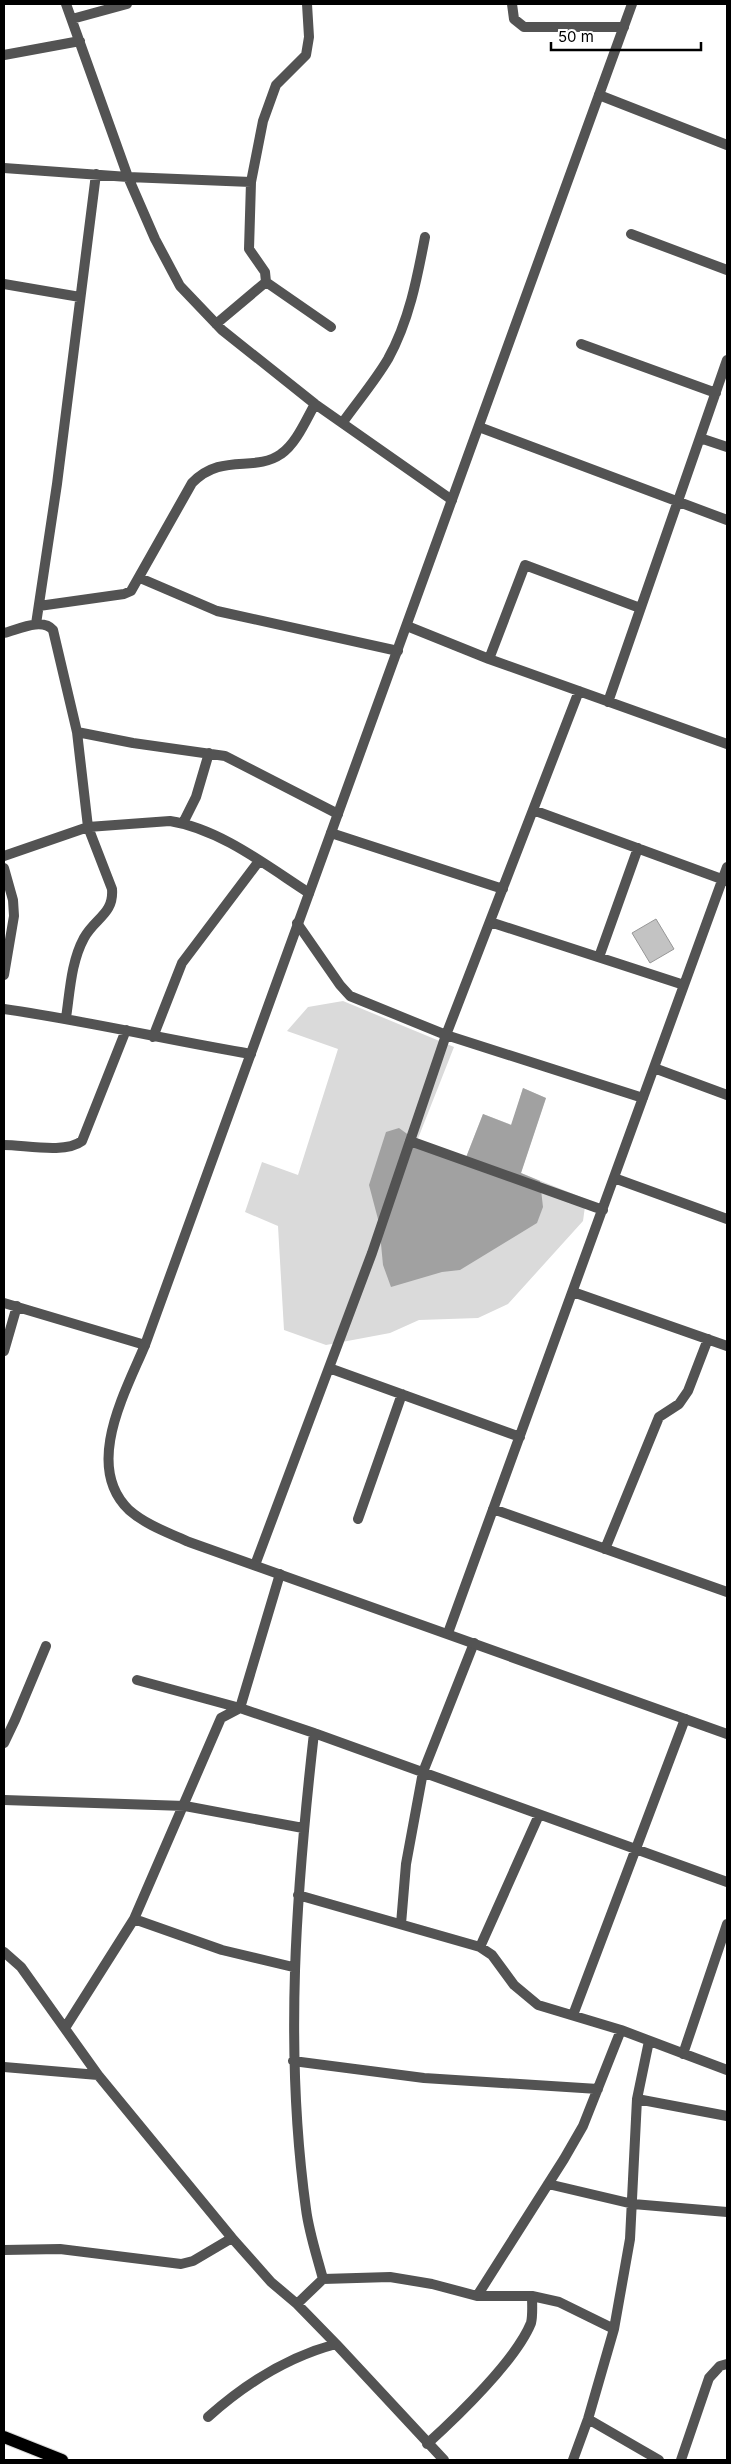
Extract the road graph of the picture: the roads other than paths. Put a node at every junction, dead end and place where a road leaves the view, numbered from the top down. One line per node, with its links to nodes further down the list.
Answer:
1 (66, 4): 6 (street)
2 (126, 4): 6 (street)
3 (307, 4): 15 (street)
4 (512, 4): 7 (street)
5 (632, 4): 7 (street)
6 (72, 19): 8 (street)
7 (624, 27): 10 (street)
8 (80, 42): 9 (street); 14 (street)
9 (4, 55)
10 (600, 95): 11 (street); 29 (street)
11 (727, 145)
12 (4, 168): 13 (street)
13 (96, 174): 14 (street); 21 (street)
14 (128, 177): 15 (street); 22 (street)
15 (251, 182): 19 (street)
16 (631, 234): 18 (street)
17 (425, 237): 28 (street)
18 (727, 270)
19 (266, 282): 22 (street); 23 (street)
20 (4, 284): 21 (street)
21 (80, 298): 36 (street)
22 (216, 324): 27 (street)
23 (331, 327)
24 (580, 344): 26 (street)
25 (727, 360): 26 (street)
26 (716, 393): 30 (street)
27 (315, 404): 28 (street); 35 (street)
28 (343, 422): 32 (street)
29 (479, 427): 32 (street); 33 (street)
30 (700, 438): 31 (street); 33 (street)
31 (727, 447)
32 (452, 500): 39 (street)
33 (678, 501): 34 (street); 37 (street)
34 (727, 520)
35 (140, 578): 36 (street); 41 (street)
36 (39, 606): 38 (street)
37 (640, 608): 42 (street); 44 (street)
38 (36, 624): 40 (street); 45 (street)
39 (406, 626): 41 (street); 42 (street)
40 (4, 633)
41 (398, 651): 49 (street)
42 (489, 659): 43 (street)
43 (579, 691): 44 (street); 48 (street)
44 (608, 702): 46 (street)
45 (78, 732): 47 (street); 51 (street)
46 (727, 744)
47 (209, 753): 49 (street); 50 (street)
48 (533, 810): 53 (street); 59 (street)
49 (338, 814): 52 (street)
50 (183, 823): 51 (street); 55 (street)
51 (88, 827): 54 (street); 67 (street)
52 (332, 833): 59 (street); 60 (street)
53 (638, 848): 58 (street); 63 (street)
54 (4, 856)
55 (260, 861): 60 (street); 70 (street)
56 (727, 867): 58 (street)
57 (4, 868): 64 (street)
58 (725, 880): 65 (street)
59 (502, 888): 62 (street)
60 (310, 893): 61 (street)
61 (298, 922): 69 (street); 71 (street)
62 (490, 922): 63 (street); 69 (street)
63 (599, 957): 65 (street)
64 (4, 975)
65 (684, 985): 72 (street)
66 (4, 1009): 67 (street)
67 (66, 1018): 68 (street)
68 (126, 1030): 70 (street); 76 (street)
69 (446, 1035): 74 (street); 75 (street)
70 (153, 1037): 71 (street)
71 (251, 1054): 84 (street)
72 (654, 1068): 73 (street); 74 (street)
73 (727, 1095)
74 (643, 1098): 77 (street)
75 (410, 1141): 78 (street); 87 (street)
76 (4, 1145)
77 (614, 1178): 78 (street); 79 (street)
78 (603, 1210): 80 (street)
79 (727, 1219)
80 (573, 1292): 83 (street); 89 (street)
81 (4, 1303): 82 (street)
82 (16, 1306): 84 (street); 86 (street)
83 (708, 1339): 85 (street); 92 (street)
84 (145, 1345): 93 (street)
85 (727, 1346)
86 (4, 1351)
87 (329, 1368): 88 (street); 93 (street)
88 (402, 1394): 89 (street); 91 (street)
89 (520, 1437): 90 (street)
90 (493, 1510): 92 (street); 96 (street)
91 (358, 1518)
92 (605, 1549): 95 (street)
93 (255, 1565): 94 (street)
94 (280, 1574): 96 (street); 100 (street)
95 (727, 1592)
96 (448, 1634): 97 (street)
97 (474, 1643): 101 (street); 105 (street)
98 (46, 1646): 104 (street)
99 (137, 1680): 100 (street)
100 (240, 1708): 102 (street); 107 (street)
101 (685, 1719): 103 (street); 110 (street)
102 (314, 1733): 105 (street); 109 (street)
103 (727, 1734)
104 (4, 1743)
105 (423, 1772): 108 (street); 114 (street)
106 (4, 1800): 107 (street)
107 (185, 1806): 109 (street); 113 (street)
108 (539, 1814): 110 (street); 116 (street)
109 (303, 1828): 112 (street)
110 (636, 1850): 111 (street); 119 (street)
111 (727, 1882)
112 (298, 1895): 114 (street); 118 (street)
113 (134, 1919): 118 (street); 120 (street)
114 (401, 1924): 116 (street)
115 (727, 1924): 123 (street)
116 (480, 1947): 119 (street)
117 (4, 1952): 120 (street)
118 (294, 1967): 124 (street)
119 (573, 2015): 121 (street)
120 (65, 2028): 127 (street)
121 (620, 2030): 122 (street); 128 (street)
122 (649, 2041): 123 (street); 129 (street)
123 (683, 2054): 126 (street)
124 (293, 2060): 128 (street); 136 (street)
125 (4, 2067): 127 (street)
126 (727, 2070)
127 (98, 2075): 134 (street)
128 (598, 2089): 131 (street)
129 (637, 2099): 130 (street); 132 (street)
130 (727, 2116)
131 (548, 2184): 132 (street); 137 (street)
132 (633, 2204): 133 (street); 140 (street)
133 (727, 2212)
134 (232, 2238): 135 (street); 139 (street)
135 (4, 2250)
136 (323, 2279): 137 (street); 139 (street)
137 (477, 2296): 138 (street)
138 (532, 2296): 140 (street); 146 (street)
139 (297, 2304): 141 (street)
140 (614, 2328): 144 (street)
141 (336, 2344): 143 (street); 146 (street)
142 (727, 2364): 151 (street)
143 (208, 2417)
144 (588, 2419): 149 (street); 150 (street)
145 (4, 2437): 147 (main road)
146 (428, 2444): 148 (street)
147 (62, 2460)
148 (444, 2460)
149 (573, 2460)
150 (659, 2460)
151 (681, 2460)

